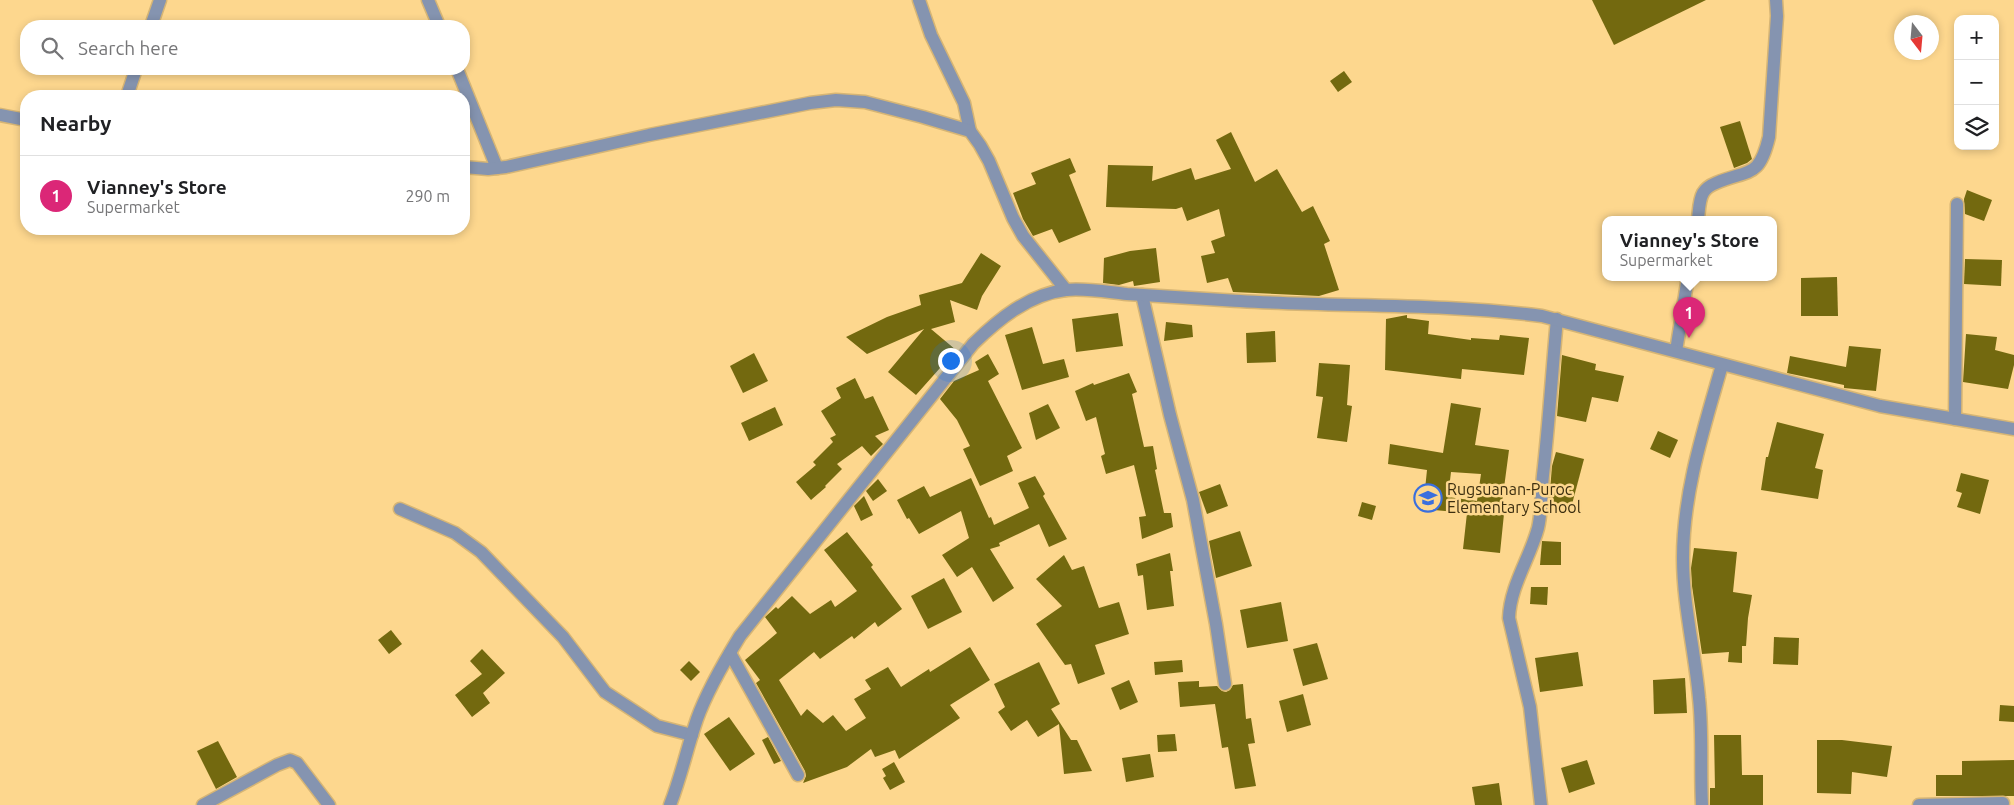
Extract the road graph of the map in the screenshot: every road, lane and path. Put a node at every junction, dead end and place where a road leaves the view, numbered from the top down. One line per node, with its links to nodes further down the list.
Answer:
1 (160, 0): 5 (street)
2 (428, 0): 6 (street)
3 (919, 0): 14 (street)
4 (1776, 0): 18 (street)
5 (153, 20)
6 (436, 20)
7 (134, 75): 9 (street)
8 (459, 75): 10 (street)
9 (129, 90)
10 (466, 90)
11 (470, 100): 16 (street)
12 (0, 115): 13 (street)
13 (20, 119)
14 (970, 131): 16 (street); 20 (street)
15 (470, 168): 16 (street)
16 (498, 168)
17 (1957, 204): 25 (street)
18 (1698, 216)
19 (1687, 281): 23 (street)
20 (1066, 290): 21 (street); 28 (street)
21 (1142, 295): 22 (street); 29 (street)
22 (1557, 319): 23 (street); 36 (street)
23 (1676, 351): 24 (street)
24 (1722, 365): 25 (street); 37 (street)
25 (1955, 419): 26 (street)
26 (2014, 429)
27 (400, 509): 30 (street)
28 (730, 652): 30 (street); 31 (street)
29 (1225, 684)
30 (692, 735): 35 (street)
31 (798, 775)
32 (2002, 802): 38 (street)
33 (203, 805): 34 (street)
34 (329, 805)
35 (670, 805)
36 (1541, 805)
37 (1702, 805)
38 (1919, 805)

